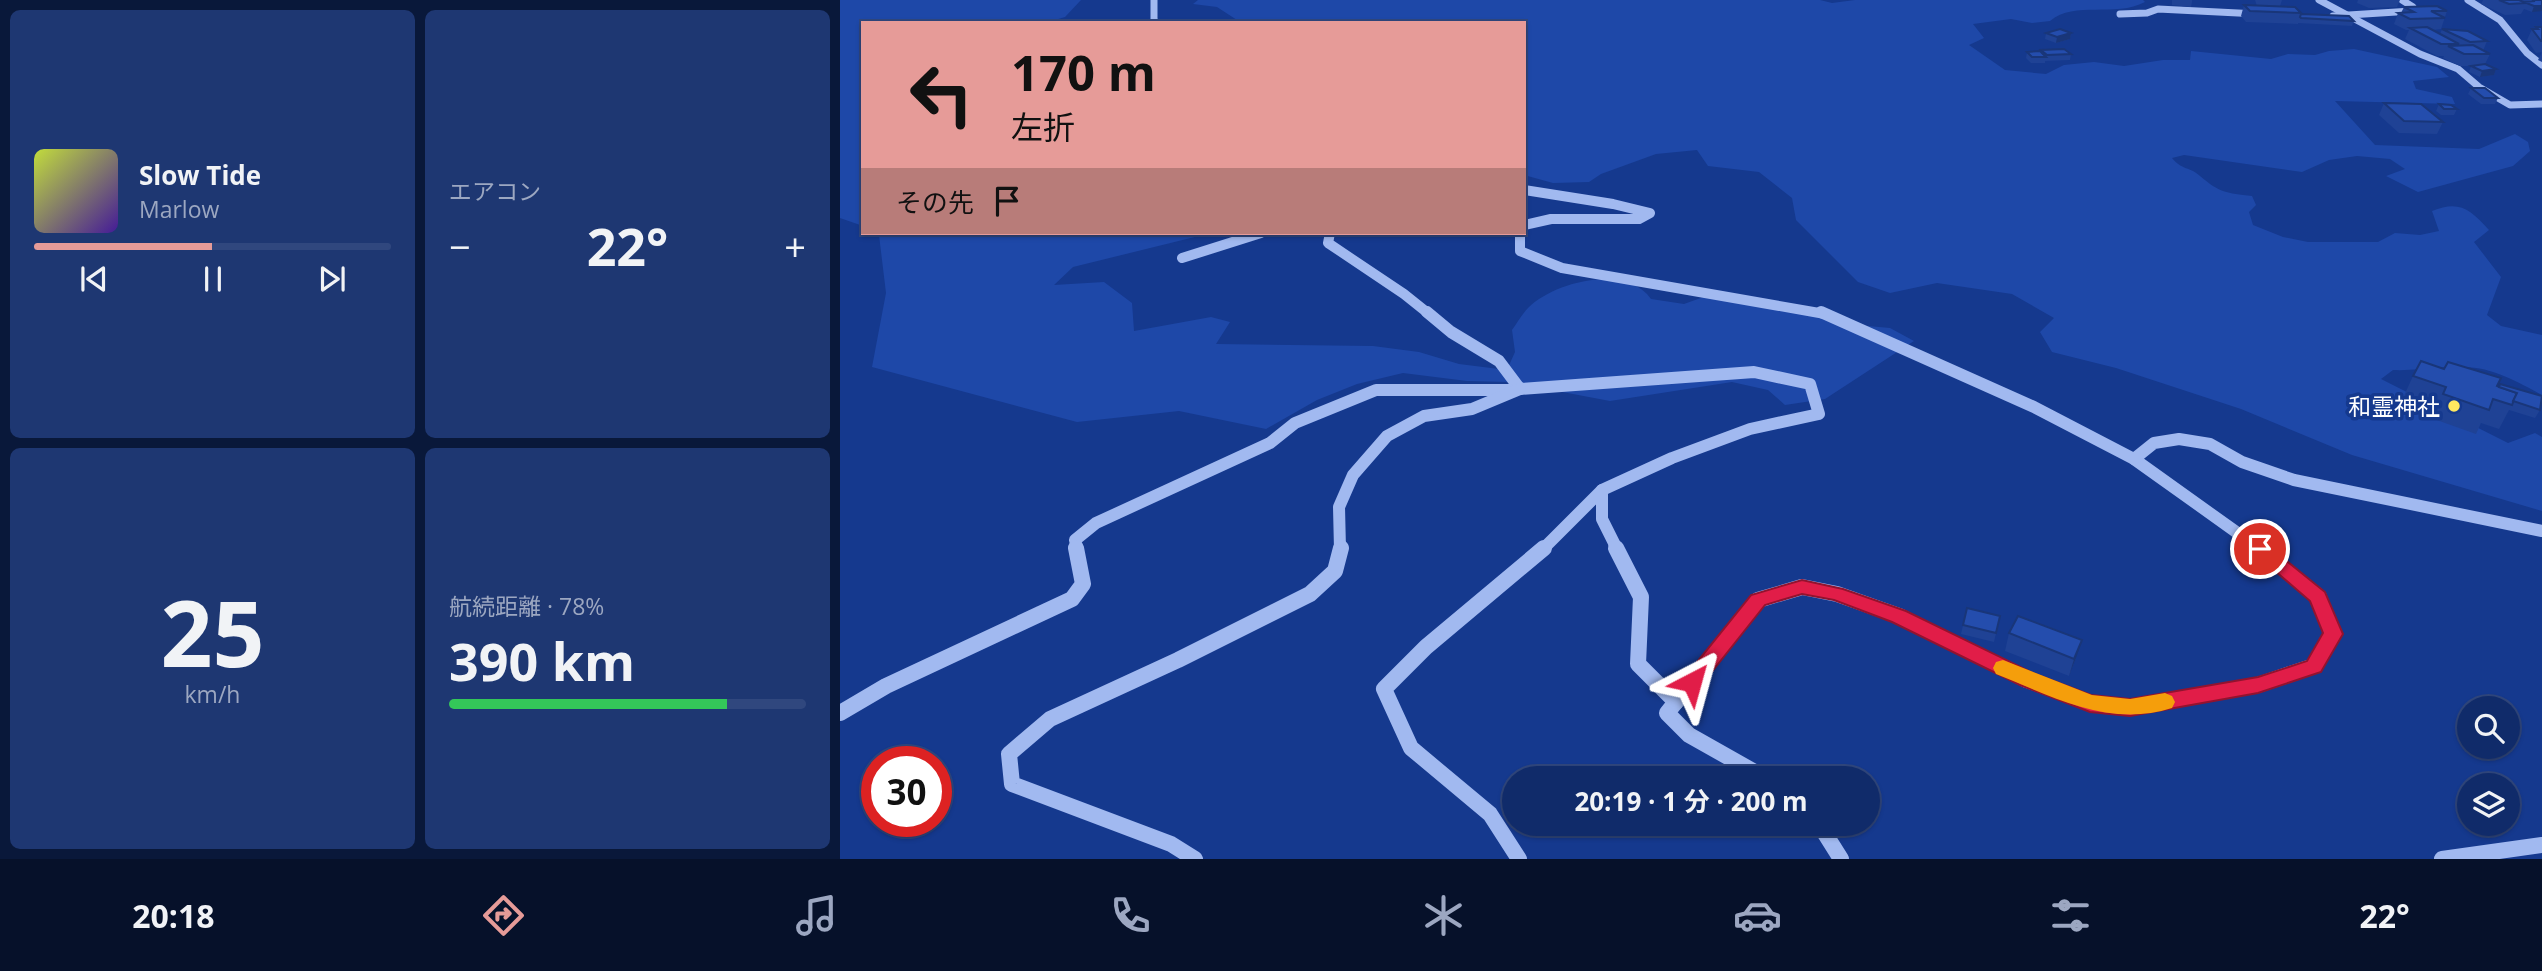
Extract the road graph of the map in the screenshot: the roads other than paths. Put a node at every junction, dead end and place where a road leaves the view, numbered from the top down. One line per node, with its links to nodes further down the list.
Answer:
1 (1154, 0): 9 (street)
2 (2319, 0): 8 (street)
3 (2402, 0): 8 (street)
4 (2468, 0): 10 (street)
5 (2120, 14): 6 (street)
6 (2263, 14)
7 (2327, 16): 8 (street)
8 (2353, 16): 11 (street)
9 (1155, 21)
10 (2542, 65)
11 (2542, 104)
12 (1526, 190): 13 (street)
13 (1526, 225)
14 (1255, 235): 17 (street)
15 (1330, 235): 18 (street)
16 (1520, 235): 19 (street)
17 (1182, 258)
18 (1520, 389): 20 (street); 23 (street); 27 (street)
19 (2134, 459): 21 (street); 22 (street)
20 (1602, 490): 22 (street); 28 (street)
21 (2542, 531)
22 (1676, 702): 24 (street)
23 (840, 713)
24 (1744, 766)
25 (1827, 836): 29 (street)
26 (2542, 845): 30 (street)
27 (1195, 859)
28 (1519, 859)
29 (1841, 859)
30 (2442, 859)

